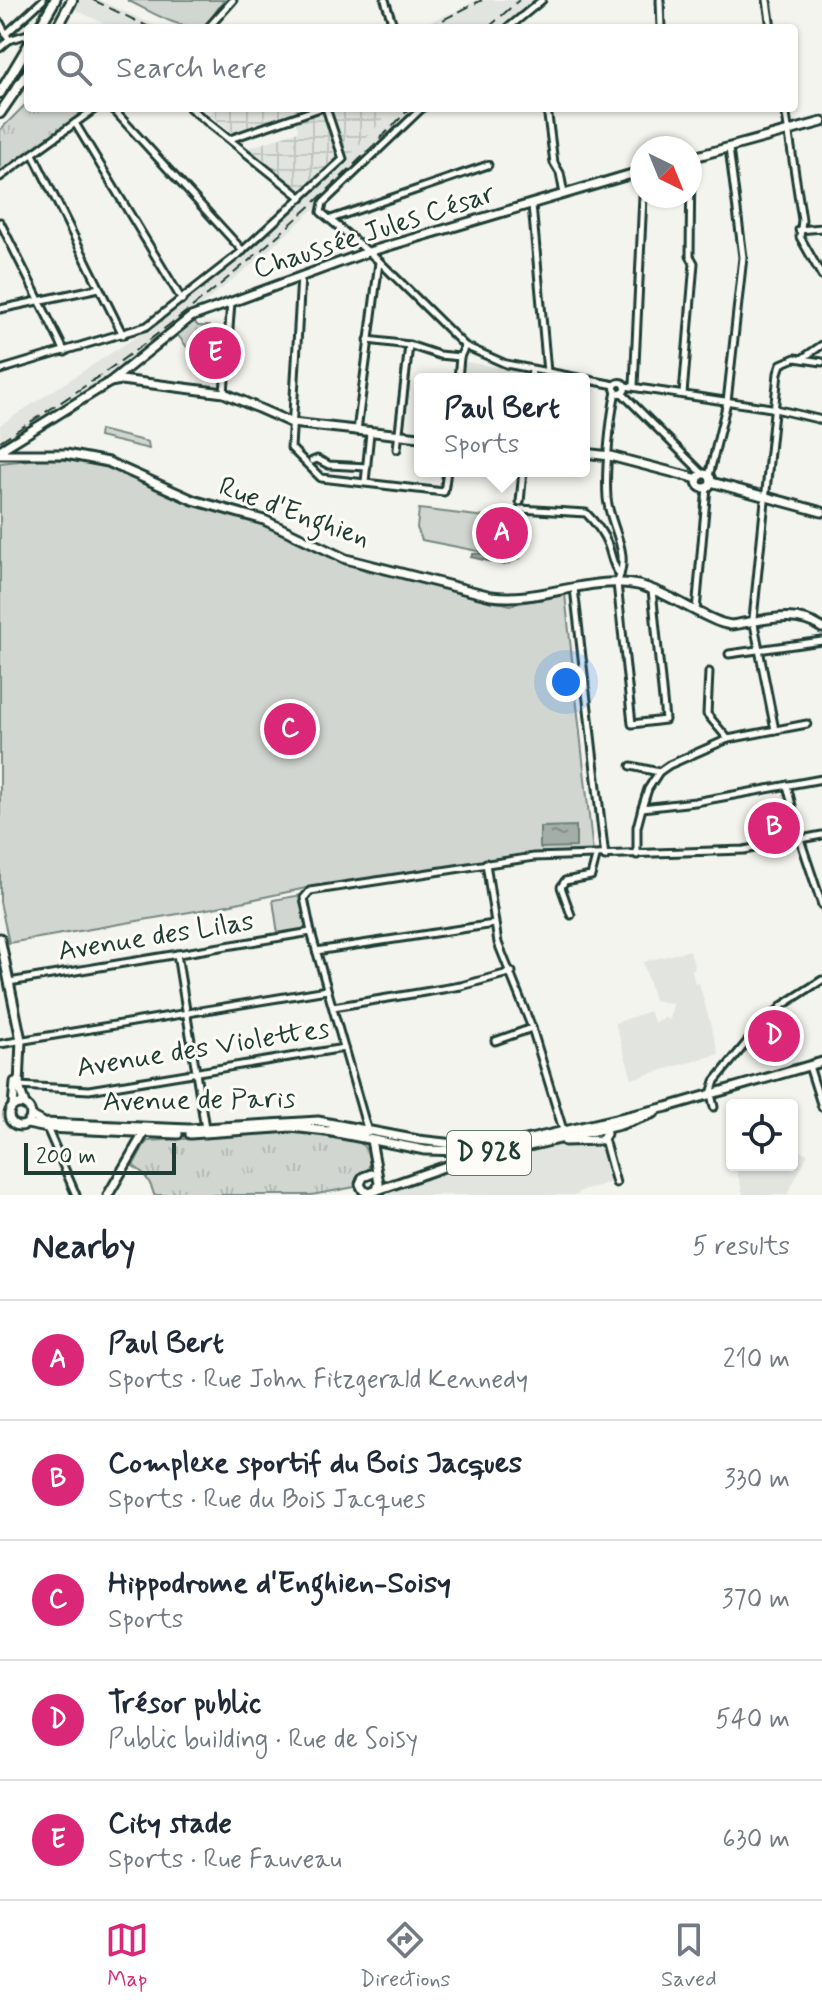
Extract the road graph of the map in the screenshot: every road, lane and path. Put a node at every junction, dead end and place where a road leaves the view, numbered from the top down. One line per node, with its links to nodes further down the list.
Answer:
1 (43, 0): 18 (street)
2 (55, 0): 10 (highway)
3 (72, 0): 11 (highway)
4 (233, 0): 12 (street)
5 (385, 0): 13 (street)
6 (542, 0): 14 (street)
7 (660, 0): 15 (street)
8 (767, 0): 16 (street)
9 (0, 23): 18 (street)
10 (41, 24)
11 (59, 24)
12 (212, 24)
13 (393, 24)
14 (513, 24)
15 (661, 24)
16 (770, 24)
17 (24, 35): 18 (street)
18 (8, 37): 19 (street)
19 (0, 48)
20 (24, 53): 22 (highway)
21 (24, 78): 31 (highway)
22 (0, 93)
23 (90, 112): 33 (street)
24 (116, 112): 51 (street)
25 (195, 112): 35 (street)
26 (311, 112): 35 (street)
27 (325, 112): 43 (street)
28 (418, 112): 47 (street)
29 (548, 112): 42 (street)
30 (786, 112): 34 (street)
31 (0, 113)
32 (822, 122): 34 (street)
33 (75, 123): 37 (street); 57 (street)
34 (789, 131): 36 (street); 50 (street)
35 (229, 139): 43 (street)
36 (729, 148): 38 (street); 84 (street)
37 (33, 154): 41 (street); 56 (street)
38 (702, 155)
39 (488, 165): 47 (street)
40 (630, 175): 42 (street, Chaussée Jules César)
41 (0, 177)
42 (564, 194): 44 (street, Chaussée Jules César)
43 (302, 198): 51 (street)
44 (532, 205): 52 (street, Chaussée Jules César); 73 (street)
45 (642, 208): 80 (street)
46 (690, 208): 83 (street)
47 (330, 219): 52 (street)
48 (0, 222): 58 (street)
49 (822, 228): 50 (street)
50 (799, 230): 55 (street)
51 (243, 251): 57 (street)
52 (370, 252): 53 (street); 54 (street, Chaussée Jules César)
53 (379, 261): 62 (street); 65 (street)
54 (301, 276): 59 (street, Chaussée Jules César); 87 (street)
55 (822, 276)
56 (99, 288): 58 (street); 61 (street)
57 (182, 300): 61 (street)
58 (40, 301): 60 (street); 66 (street)
59 (231, 302): 70 (street, Chaussée Jules César); 82 (street)
60 (0, 309)
61 (123, 335): 66 (street)
62 (368, 340): 63 (street); 88 (street)
63 (409, 345): 67 (street); 90 (street)
64 (822, 345): 68 (street)
65 (465, 346): 67 (street); 72 (street)
66 (65, 352): 71 (street)
67 (460, 357): 74 (street)
68 (803, 358): 69 (street); 85 (street)
69 (822, 362)
70 (134, 364): 77 (street, Chaussée Jules César); 79 (street)
71 (0, 370)
72 (532, 370): 73 (street); 75 (street)
73 (547, 372): 76 (street)
74 (459, 373)
75 (532, 373)
76 (551, 373)
77 (110, 382): 79 (street); 92 (street, Chaussée Jules César)
78 (590, 382): 81 (street)
79 (137, 383): 82 (street)
80 (634, 386): 81 (street); 83 (street)
81 (620, 389): 95 (street); 100 (street)
82 (224, 393): 87 (street)
83 (683, 394): 84 (street)
84 (727, 402): 85 (street); 100 (street)
85 (774, 409): 86 (street); 102 (street)
86 (822, 420)
87 (292, 423): 88 (street); 101 (street)
88 (357, 432): 89 (street)
89 (370, 433): 90 (street); 97 (street)
90 (399, 435): 91 (street); 93 (street)
91 (414, 436)
92 (13, 448): 105 (street, Rue d'Enghien)
93 (397, 449)
94 (590, 454): 95 (street)
95 (610, 456): 100 (street); 104 (street)
96 (312, 461): 97 (street)
97 (367, 467): 101 (street)
98 (446, 477): 101 (street)
99 (522, 477): 104 (street)
100 (706, 480): 102 (street); 107 (street)
101 (365, 482)
102 (767, 498): 103 (street); 110 (street)
103 (822, 512)
104 (619, 579): 105 (street, Rue d'Enghien); 106 (street, Rue d'Enghien); 106 (street)
105 (573, 587): 128 (street)
106 (652, 590): 107 (street, Rue d'Enghien)
107 (696, 611): 110 (street, Rue d'Enghien)
108 (822, 619): 109 (street)
109 (811, 621): 110 (street, Rue d'Enghien); 111 (street, Rue d'Enghien)
110 (753, 622): 113 (street)
111 (822, 628)
112 (822, 641): 113 (street)
113 (758, 650): 114 (street); 117 (street)
114 (729, 654)
115 (709, 672): 118 (street)
116 (807, 724): 117 (street)
117 (775, 730): 118 (street)
118 (728, 739): 120 (street)
119 (631, 766): 120 (street)
120 (659, 772): 123 (street)
121 (822, 779): 122 (street)
122 (787, 785): 123 (street); 125 (street)
123 (642, 808): 126 (street)
124 (822, 835): 125 (street)
125 (800, 839): 126 (street); 130 (street)
126 (637, 855): 128 (street)
127 (596, 857): 128 (street); 129 (street); 131 (street)
128 (605, 857)
129 (486, 863): 132 (street); 133 (street)
130 (822, 905)
131 (571, 915)
132 (494, 924): 135 (street); 138 (street)
133 (311, 932): 135 (street); 137 (street, Avenue des Lilas)
134 (0, 938): 140 (street)
135 (316, 951): 141 (street)
136 (0, 953): 145 (street)
137 (177, 954): 140 (street, Avenue des Lilas); 143 (street)
138 (512, 972): 142 (street); 144 (street)
139 (822, 980): 152 (street)
140 (9, 982): 145 (street)
141 (327, 990): 142 (street); 143 (street)
142 (333, 1007): 148 (street)
143 (186, 1013): 145 (street); 151 (street)
144 (532, 1028): 146 (street); 168 (street)
145 (20, 1040): 147 (street); 153 (street); 157 (street)
146 (495, 1041)
147 (0, 1044)
148 (344, 1048): 151 (street, Avenue des Violettes); 169 (street)
149 (822, 1062): 150 (street, Avenue de Paris / D 928)
150 (809, 1066): 154 (street, Avenue de Paris / D 928); 160 (street)
151 (196, 1072): 153 (street, Avenue des Violettes); 165 (street)
152 (721, 1074): 154 (street); 155 (street)
153 (19, 1086): 156 (street)
154 (724, 1090): 155 (street, Avenue de Paris / D 928)
155 (711, 1094): 158 (street, Avenue de Paris / D 928); 159 (street)
156 (25, 1105): 157 (street); 162 (street)
157 (13, 1106): 161 (street)
158 (667, 1107): 167 (street, Avenue de Paris / D 928); 167 (street, Avenue de Paris / D 928)
159 (714, 1107)
160 (822, 1107)
161 (10, 1118): 162 (street); 163 (street)
162 (29, 1120): 164 (street, Avenue de Paris / D 928); 166 (street, Avenue de Paris / D 928)
163 (0, 1122)
164 (47, 1128): 166 (street, Avenue de Paris / D 928); 175 (street)
165 (205, 1128): 166 (street, Avenue de Paris / D 928); 169 (street, Avenue de Paris / D 928)
166 (144, 1131): 169 (street, Avenue de Paris / D 928); 176 (street)
167 (604, 1131): 168 (street, Avenue de Paris / D 928); 170 (street); 173 (street)
168 (565, 1134): 169 (street, Avenue de Paris / D 928); 170 (street, Avenue de Paris / D 928)
169 (370, 1136): 171 (street, Avenue de Paris / D 928); 172 (street)
170 (555, 1140): 171 (street, Avenue de Paris / D 928)
171 (484, 1153): 174 (street)
172 (374, 1176): 174 (street); 174 (street)
173 (616, 1183)
174 (370, 1193)
175 (76, 1195)
176 (108, 1195)

